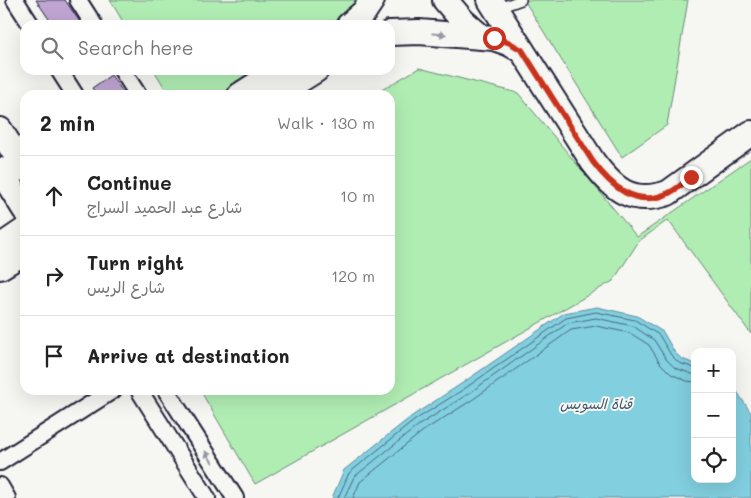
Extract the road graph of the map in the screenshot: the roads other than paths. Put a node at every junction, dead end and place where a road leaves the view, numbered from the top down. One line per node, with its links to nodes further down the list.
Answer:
1 (15, 0): 7 (street)
2 (78, 0): 8 (street)
3 (372, 0): 9 (street)
4 (445, 0): 11 (street)
5 (521, 0): 6 (lane)
6 (493, 5): 12 (street)
7 (27, 20)
8 (91, 20)
9 (357, 20)
10 (395, 33): 11 (street, one-way to 11)
11 (480, 36): 12 (street)
12 (522, 50): 22 (street)
13 (62, 75): 17 (street)
14 (125, 75): 18 (street)
15 (271, 75): 19 (street)
16 (308, 75): 20 (street)
17 (72, 90)
18 (135, 90)
19 (248, 90)
20 (284, 90)
21 (0, 130): 23 (street)
22 (751, 133)
23 (14, 172): 24 (street)
24 (20, 193)
25 (20, 233): 26 (street)
26 (0, 247)
27 (20, 255): 28 (street)
28 (0, 268)
29 (105, 395): 32 (street)
30 (142, 395): 35 (street)
31 (169, 395): 36 (street, one-way to 31)
32 (0, 462)
33 (0, 486): 34 (street)
34 (7, 498)
35 (208, 498)
36 (235, 498)

